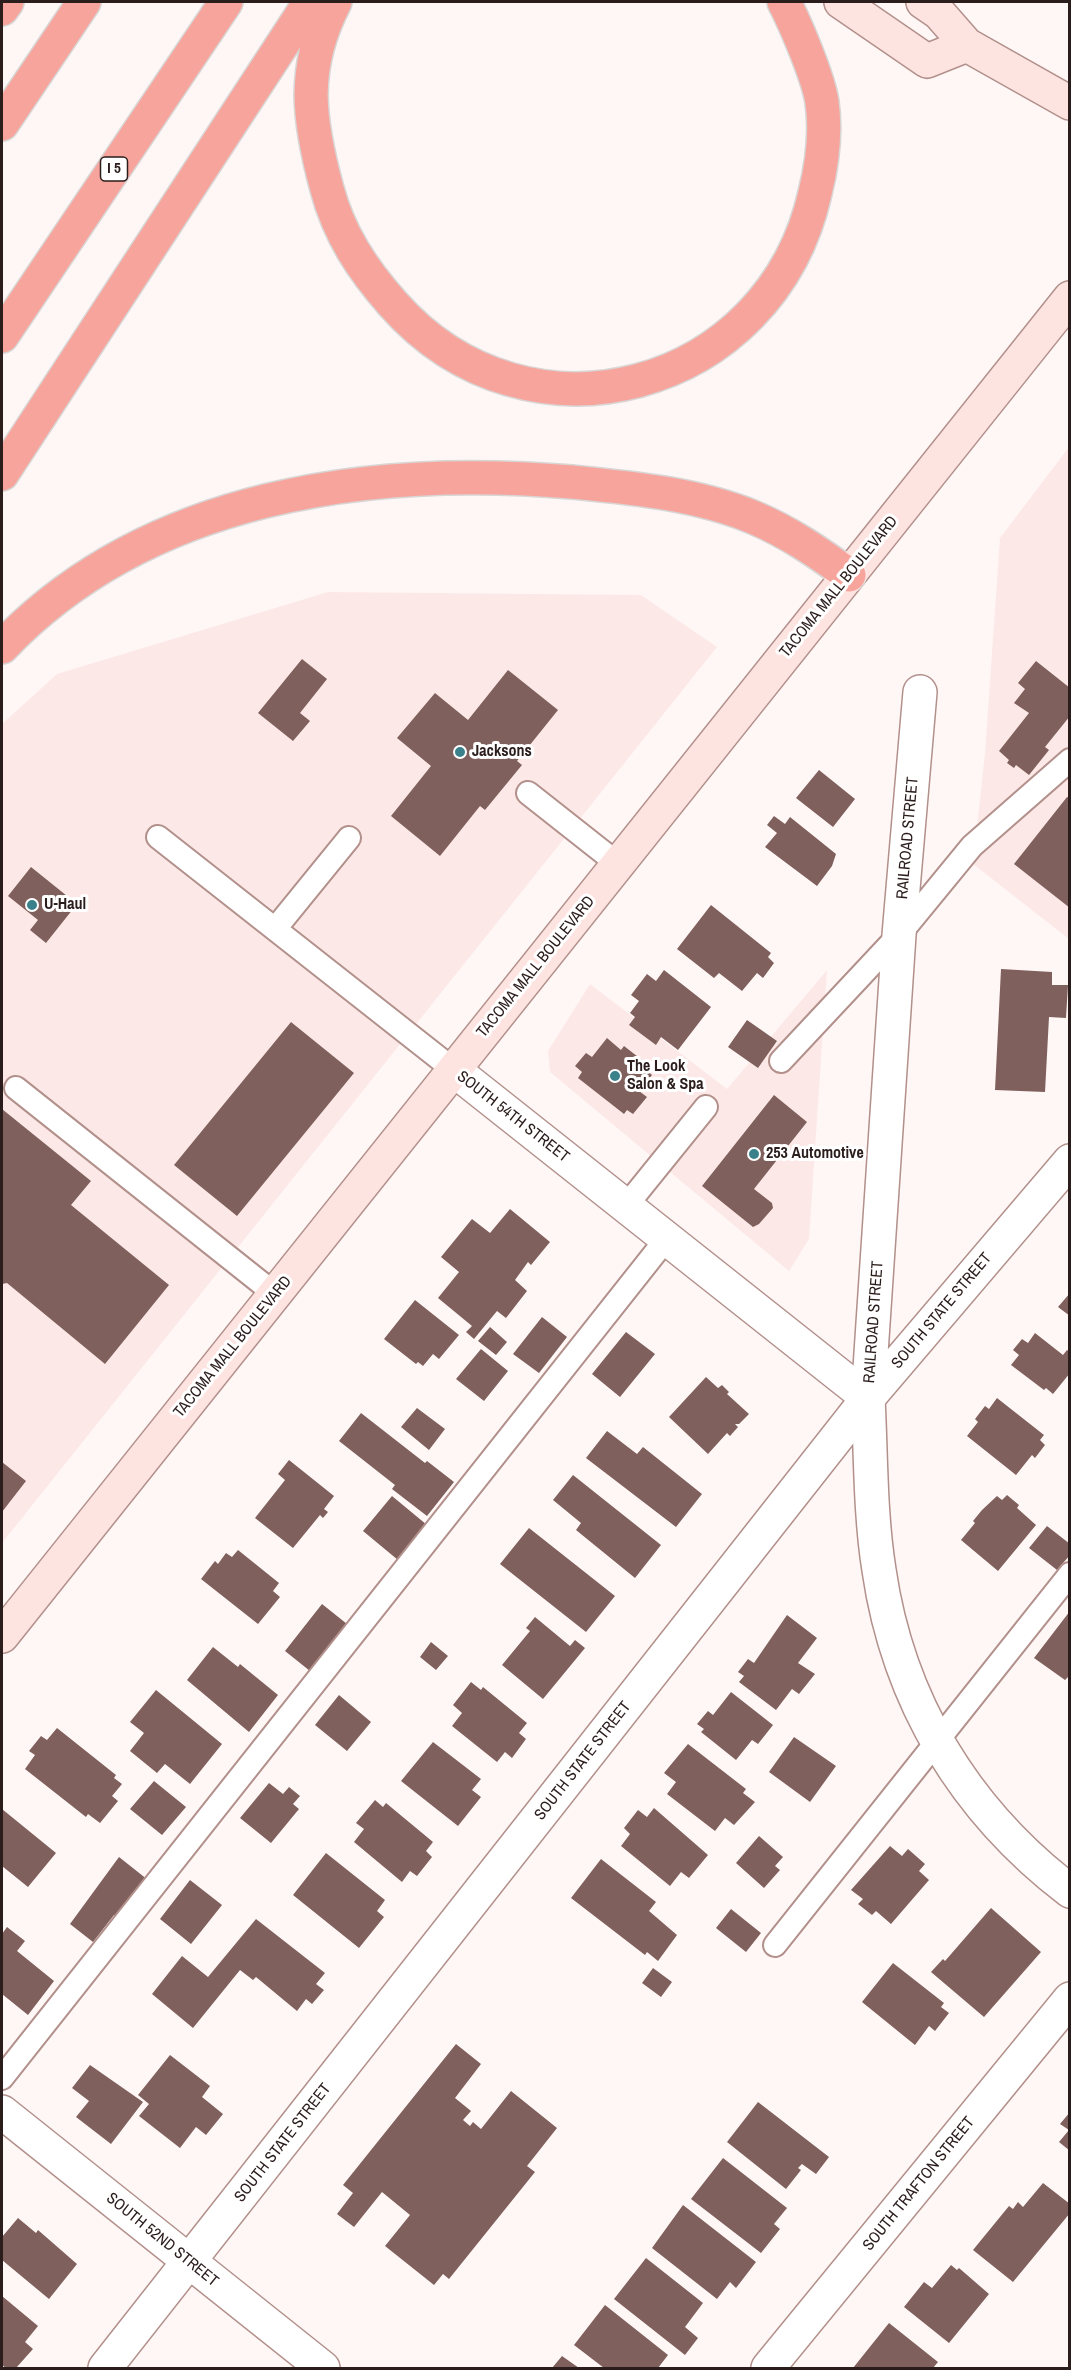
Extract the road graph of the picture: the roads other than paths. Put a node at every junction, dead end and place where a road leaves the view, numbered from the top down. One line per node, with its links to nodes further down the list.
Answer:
1 (7, 2): 9 (highway)
2 (84, 2): 12 (highway)
3 (226, 2): 14 (highway, I 5)
4 (310, 2): 15 (highway)
5 (335, 2): 6 (highway)
6 (784, 2)
7 (841, 2): 10 (main road)
8 (923, 2): 10 (main road)
9 (2, 9)
10 (967, 45): 11 (main road)
11 (1070, 103)
12 (2, 124)
13 (1070, 297): 16 (main road, TACOMA MALL BOULEVARD)
14 (2, 336)
15 (2, 474)
16 (849, 575): 17 (highway); 23 (main road, TACOMA MALL BOULEVARD)
17 (2, 647)
18 (920, 692): 25 (street, RAILROAD STREET)
19 (1070, 760): 25 (lane)
20 (528, 793): 23 (lane)
21 (158, 837): 24 (lane, SOUTH 54TH STREET)
22 (349, 838): 24 (lane)
23 (618, 864): 27 (main road, TACOMA MALL BOULEVARD)
24 (275, 929): 27 (lane, SOUTH 54TH STREET)
25 (899, 935): 26 (lane); 34 (street, RAILROAD STREET)
26 (781, 1061)
27 (453, 1070): 31 (street, SOUTH 54TH STREET); 33 (main road, TACOMA MALL BOULEVARD)
28 (16, 1088): 33 (lane)
29 (706, 1107): 31 (lane)
30 (1070, 1161): 34 (street, SOUTH STATE STREET)
31 (626, 1206): 32 (street, SOUTH 54TH STREET)
32 (667, 1239): 34 (street, SOUTH 54TH STREET); 41 (lane)
33 (275, 1294): 36 (main road, TACOMA MALL BOULEVARD)
34 (868, 1398): 37 (street, RAILROAD STREET); 43 (street, SOUTH STATE STREET)
35 (1070, 1574): 37 (lane)
36 (2, 1636)
37 (936, 1743): 38 (street, RAILROAD STREET); 39 (lane)
38 (1070, 1891)
39 (775, 1945)
40 (1070, 1999): 46 (street, SOUTH TRAFTON STREET)
41 (2, 2078)
42 (2, 2112): 43 (street, SOUTH 52ND STREET)
43 (190, 2262): 44 (street, SOUTH STATE STREET); 45 (street, SOUTH 52ND STREET)
44 (105, 2368)
45 (323, 2368)
46 (768, 2368)

